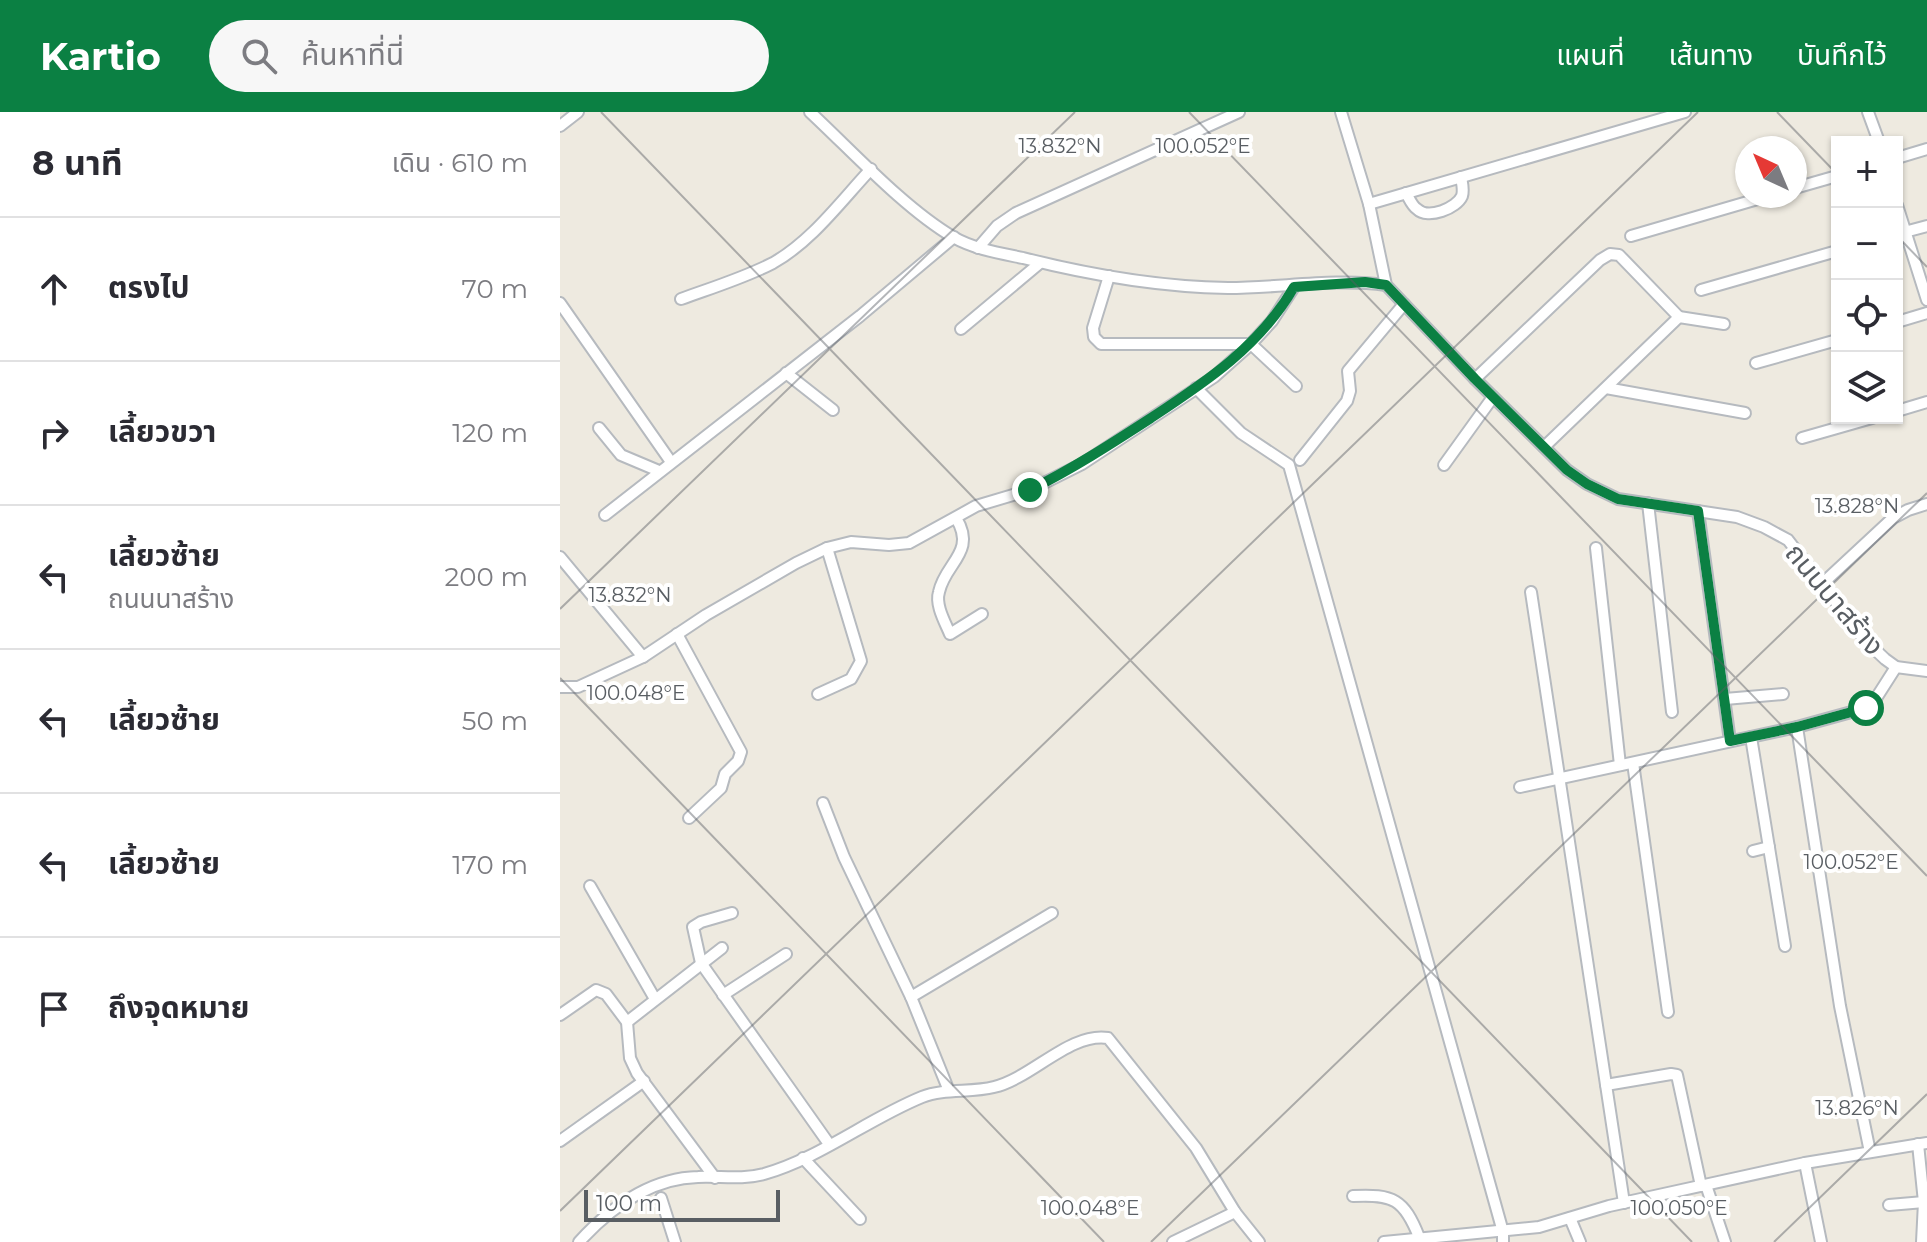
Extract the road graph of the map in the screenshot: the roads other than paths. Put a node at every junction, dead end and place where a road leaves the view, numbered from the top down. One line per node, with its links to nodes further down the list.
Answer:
1 (578, 112): 7 (street)
2 (810, 112): 11 (street)
3 (1239, 112): 23 (street)
4 (1341, 112): 16 (street)
5 (1685, 112): 12 (street)
6 (1868, 112): 8 (street)
7 (560, 126)
8 (1877, 136)
9 (1927, 149): 10 (street)
10 (1903, 156)
11 (871, 169): 21 (street); 30 (street)
12 (1461, 177): 15 (street); 15 (street)
13 (1831, 178): 14 (street)
14 (1807, 185)
15 (1406, 193): 16 (street)
16 (1369, 204): 27 (street)
17 (1735, 206): 20 (street)
18 (1927, 226): 19 (street)
19 (1903, 232)
20 (1631, 236)
21 (954, 237): 23 (street); 42 (street)
22 (1903, 238): 31 (street)
23 (978, 248): 25 (street)
24 (1831, 253): 29 (street)
25 (1040, 263): 26 (street); 38 (street)
26 (1109, 276): 28 (street); 40 (street)
27 (1386, 285): 28 (street); 33 (street, ถนนนาสร้าง)
28 (1294, 287): 40 (street)
29 (1701, 290)
30 (681, 299)
31 (1927, 300)
32 (560, 303): 57 (street)
33 (1404, 304): 43 (street, ถนนนาสร้าง); 56 (street)
34 (1927, 313): 36 (street)
35 (1679, 317): 37 (street); 43 (street); 46 (street)
36 (1903, 320)
37 (1724, 324)
38 (961, 329)
39 (1831, 342): 41 (street)
40 (1251, 344): 44 (street); 45 (street)
41 (1756, 363)
42 (786, 373): 50 (street); 57 (street)
43 (1475, 379): 47 (street, ถนนนาสร้าง)
44 (1296, 386)
45 (1196, 388): 64 (street); 124 (street)
46 (1606, 388): 51 (street); 55 (street)
47 (1493, 397): 55 (street, ถนนนาสร้าง); 58 (street)
48 (1927, 402): 49 (street)
49 (1903, 409)
50 (833, 410)
51 (1745, 413)
52 (1851, 424): 54 (street)
53 (599, 428): 59 (street)
54 (1802, 438)
55 (1544, 447): 60 (street, ถนนนาสร้าง)
56 (1300, 460)
57 (671, 462): 59 (street)
58 (1444, 465)
59 (659, 471): 63 (street)
60 (1648, 503): 62 (street, ถนนนาสร้าง); 79 (street)
61 (1927, 504): 68 (street)
62 (1698, 511): 68 (street, ถนนนาสร้าง); 78 (street)
63 (605, 515)
64 (956, 518): 65 (street); 70 (street)
65 (827, 548): 71 (street); 76 (street)
66 (1596, 548): 84 (street)
67 (560, 557): 72 (street)
68 (1822, 584): 73 (street, ถนนนาสร้าง)
69 (1531, 592): 85 (street)
70 (982, 614)
71 (677, 634): 72 (street); 88 (street)
72 (643, 657): 75 (street)
73 (1896, 667): 74 (street, ถนนนาสร้าง); 80 (street)
74 (1927, 671)
75 (561, 686)
76 (818, 694)
77 (1783, 694): 78 (street)
78 (1725, 699): 82 (street)
79 (1672, 712)
80 (1797, 727): 81 (street); 110 (street)
81 (1751, 737): 82 (street); 89 (street)
82 (1730, 741): 83 (street)
83 (1633, 763): 84 (street); 101 (street)
84 (1620, 765): 85 (street)
85 (1560, 778): 86 (street); 105 (street)
86 (1520, 787)
87 (823, 803): 99 (street)
88 (689, 818)
89 (1769, 847): 90 (street); 94 (street)
90 (1753, 851)
91 (590, 886): 100 (street)
92 (732, 913): 97 (street)
93 (1052, 913): 99 (street)
94 (1785, 946)
95 (722, 948): 97 (street)
96 (786, 954): 98 (street)
97 (701, 963): 98 (street); 100 (street)
98 (723, 995): 108 (street)
99 (911, 997): 106 (street)
100 (655, 999): 103 (street)
101 (1668, 1012)
102 (560, 1015): 103 (street)
103 (627, 1022): 104 (street)
104 (644, 1081): 107 (street); 113 (street)
105 (1606, 1085): 114 (street); 118 (street)
106 (949, 1091): 108 (street); 120 (street)
107 (560, 1141)
108 (829, 1144): 111 (street)
109 (1923, 1144): 110 (street); 117 (street)
110 (1870, 1152): 112 (street)
111 (803, 1158): 113 (street); 122 (street)
112 (1805, 1163): 114 (street); 132 (street)
113 (715, 1178): 125 (street)
114 (1704, 1185): 118 (street); 131 (street)
115 (1353, 1196): 123 (street)
116 (661, 1198): 126 (street)
117 (1924, 1202): 119 (street); 133 (street)
118 (1624, 1203): 121 (street)
119 (1889, 1205)
120 (1235, 1212): 127 (street); 128 (street)
121 (1570, 1218): 124 (street); 130 (street)
122 (860, 1219)
123 (1419, 1237): 124 (street); 129 (street)
124 (1503, 1237)
125 (579, 1242)
126 (675, 1242)
127 (1173, 1242)
128 (1259, 1242)
129 (1384, 1242)
130 (1580, 1242)
131 (1725, 1242)
132 (1821, 1242)
133 (1922, 1242)

